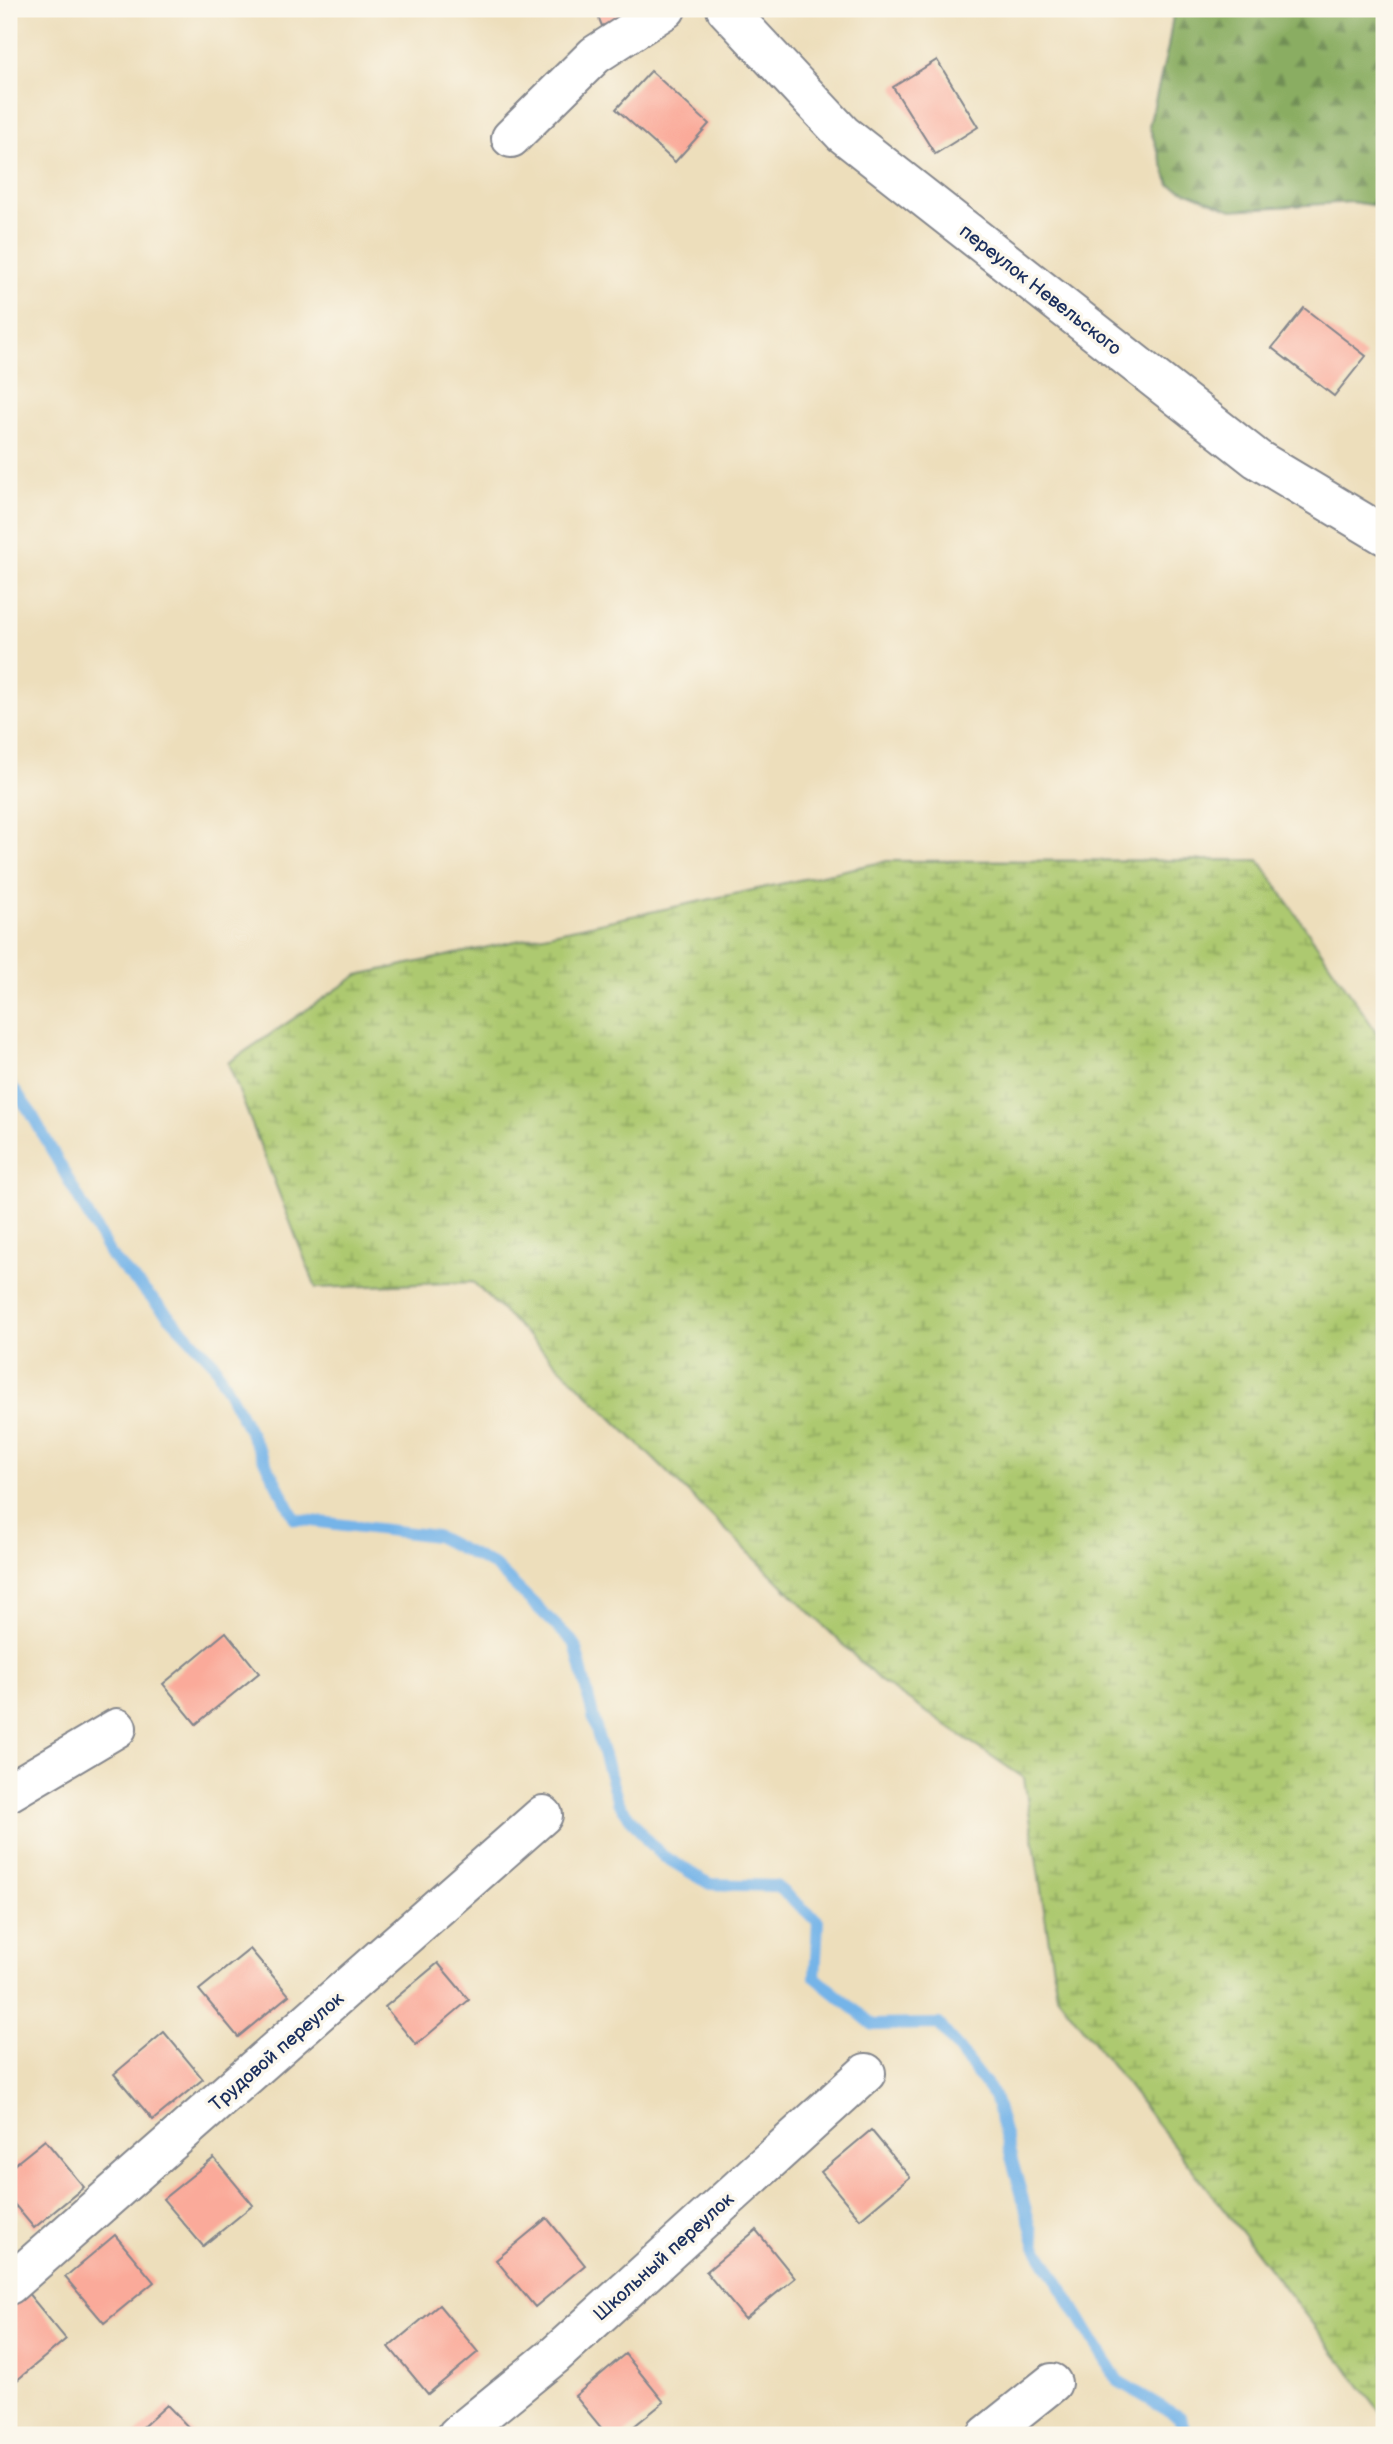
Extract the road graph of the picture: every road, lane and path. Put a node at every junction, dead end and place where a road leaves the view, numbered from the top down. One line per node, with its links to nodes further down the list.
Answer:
1 (666, 9): 3 (lane)
2 (726, 9): 4 (lane, переулок Невельского)
3 (512, 138)
4 (1384, 535)
5 (117, 1728): 6 (lane)
6 (9, 1792)
7 (543, 1815): 9 (lane, Трудовой переулок)
8 (866, 2073): 11 (lane, Школьный переулок)
9 (9, 2285)
10 (1052, 2383): 12 (lane)
11 (457, 2435)
12 (987, 2435)

